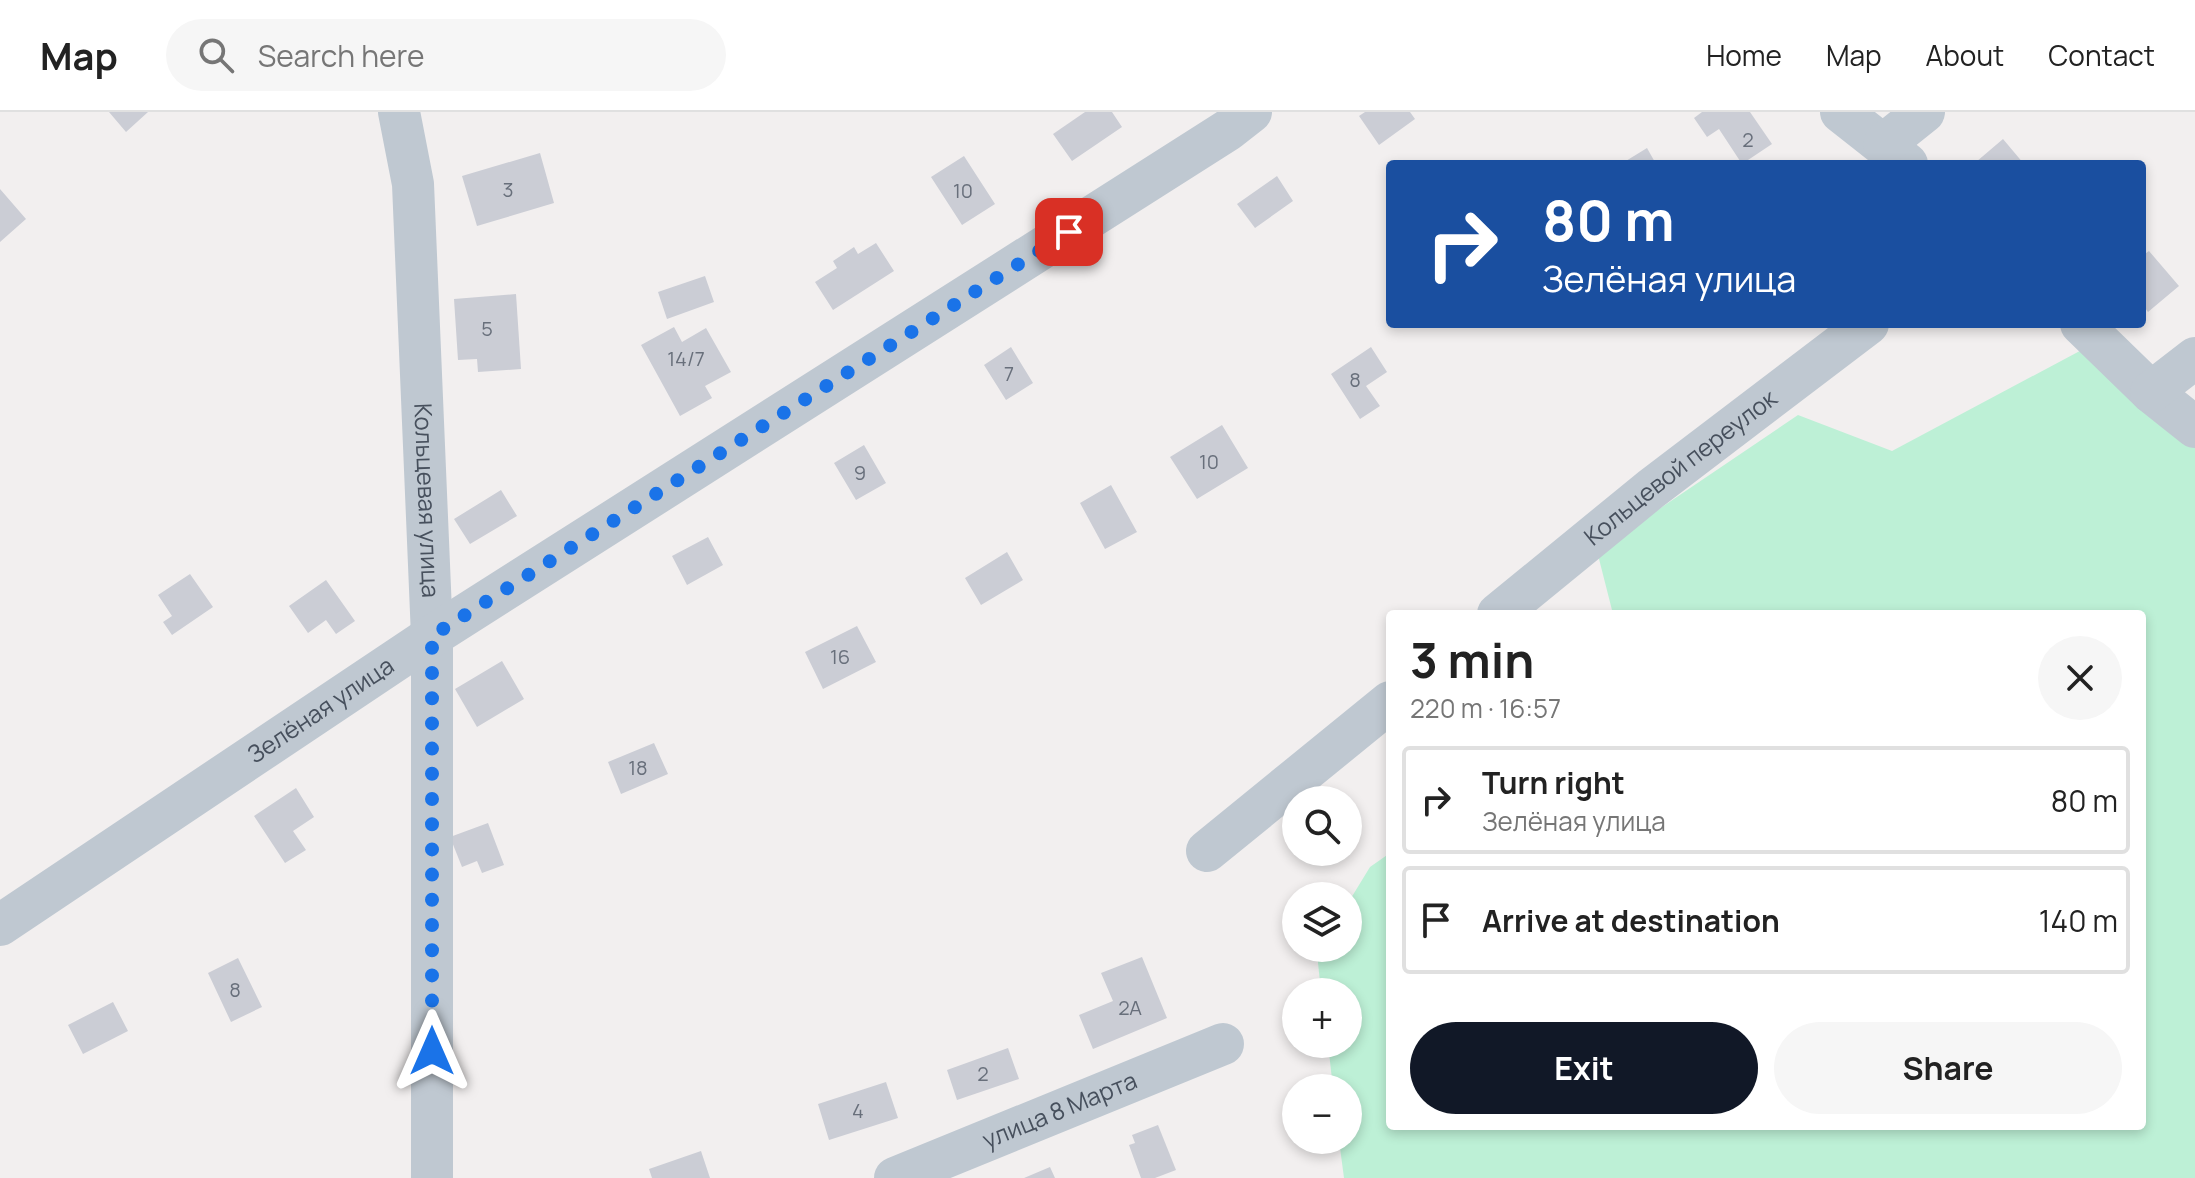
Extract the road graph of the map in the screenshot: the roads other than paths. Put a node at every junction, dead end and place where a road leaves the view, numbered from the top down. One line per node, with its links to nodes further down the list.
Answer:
1 (399, 112): 12 (street, Кольцевая улица)
2 (1251, 112): 12 (street, Зелёная улица)
3 (1841, 112): 5 (street)
4 (1924, 112): 5 (street)
5 (1895, 154)
6 (1863, 328): 11 (street, Кольцевой переулок)
7 (2085, 328): 9 (street)
8 (2195, 358): 9 (street)
9 (2151, 392): 10 (street)
10 (2195, 427)
11 (1503, 610)
12 (432, 636): 15 (street, Зелёная улица); 17 (street, Кольцевая улица)
13 (1386, 705): 14 (street)
14 (1207, 851)
15 (0, 925)
16 (1223, 1044): 18 (street, улица 8 Марта)
17 (432, 1178)
18 (895, 1178)

